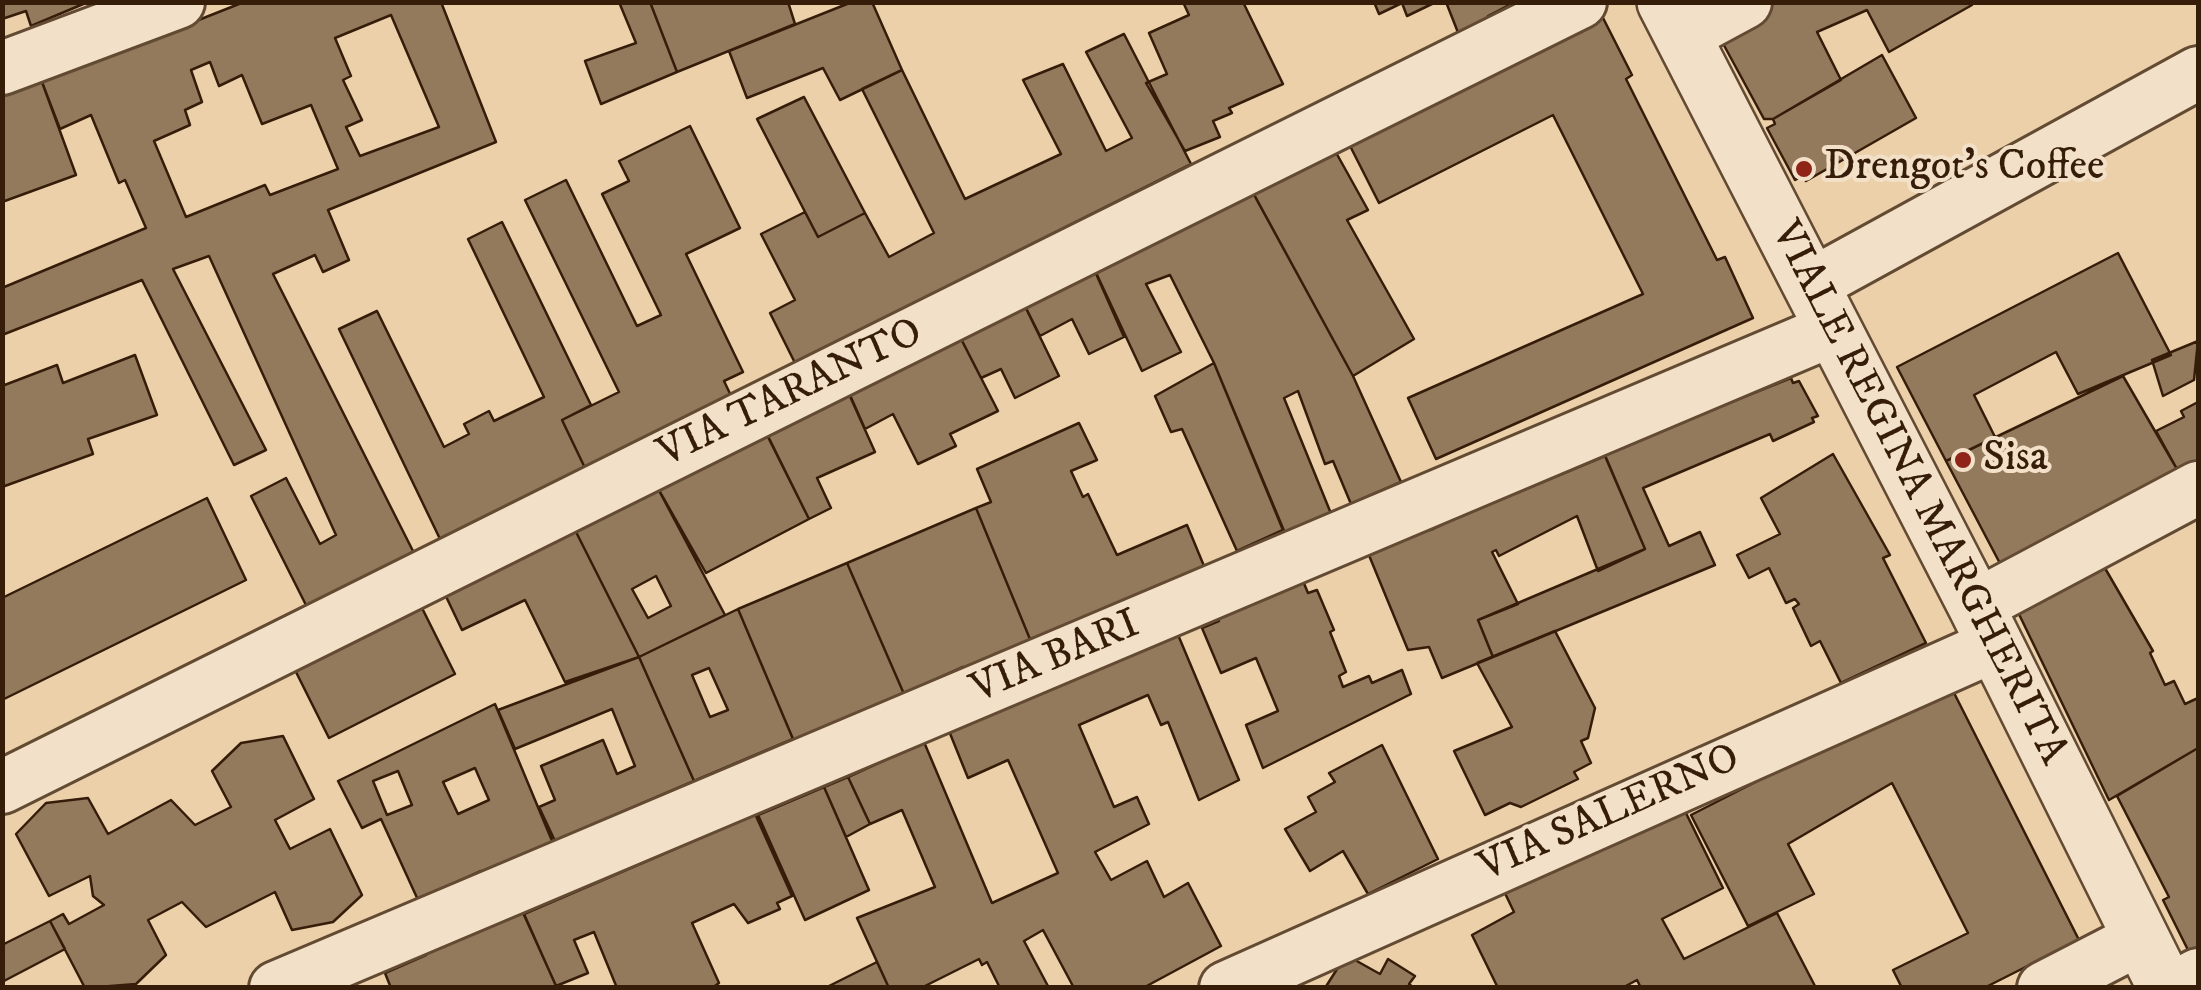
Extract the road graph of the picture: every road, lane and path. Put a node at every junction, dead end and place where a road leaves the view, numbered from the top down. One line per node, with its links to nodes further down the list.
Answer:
1 (178, 2): 5 (street)
2 (1580, 2): 10 (street, VIA TARANTO)
3 (1745, 2): 4 (street)
4 (1674, 19): 7 (street, VIALE REGINA MARGHERITA)
5 (2, 68)
6 (2198, 73): 7 (street, VIA BARI)
7 (1823, 307): 9 (street, VIALE REGINA MARGHERITA); 13 (street, VIA BARI)
8 (2198, 488): 9 (street, VIA SALERNO)
9 (1986, 625): 11 (street, VIALE REGINA MARGHERITA); 14 (street, VIA SALERNO)
10 (2, 787)
11 (2141, 938): 15 (street); 16 (street, VIALE REGINA MARGHERITA)
12 (2198, 975): 17 (street)
13 (276, 988)
14 (1226, 988)
15 (2044, 988)
16 (2166, 988)
17 (2174, 988)

